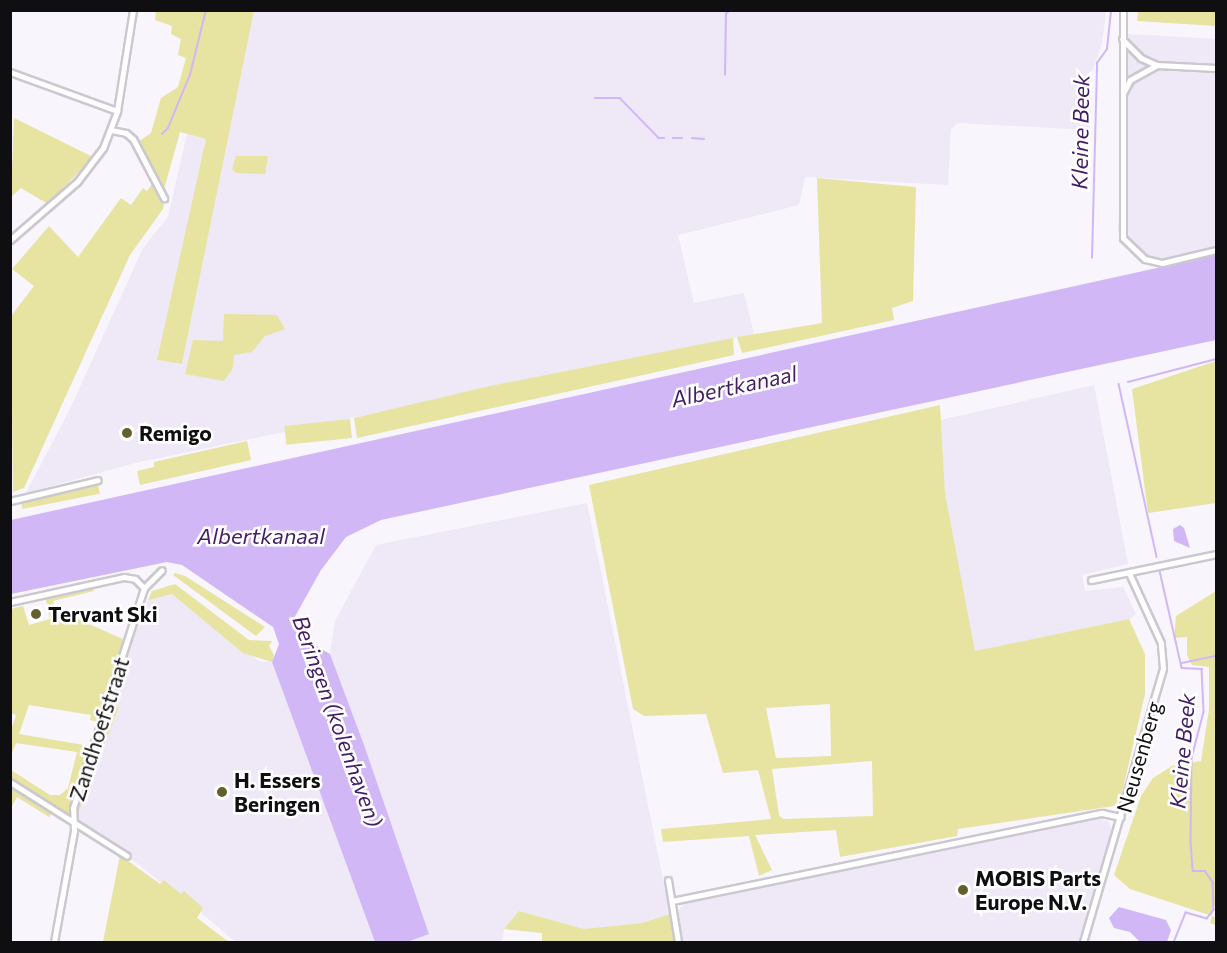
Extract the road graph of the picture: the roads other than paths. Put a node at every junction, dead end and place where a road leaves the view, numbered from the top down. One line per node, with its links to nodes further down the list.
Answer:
1 (133, 10): 8 (street)
2 (1123, 10): 3 (street)
3 (1122, 39): 4 (street); 7 (street)
4 (1157, 64): 5 (street); 7 (street)
5 (1216, 68)
6 (10, 72): 8 (street)
7 (1123, 93): 12 (street)
8 (117, 111): 9 (street)
9 (111, 130): 10 (street); 11 (street)
10 (164, 198)
11 (10, 240)
12 (1216, 250)
13 (98, 480): 14 (street)
14 (10, 501)
15 (1216, 554): 17 (street)
16 (162, 570): 19 (street, Zandhoefstraat)
17 (1129, 573): 18 (street); 22 (street, Neusenberg)
18 (1091, 580)
19 (144, 588): 20 (street); 23 (street, Zandhoefstraat)
20 (10, 602)
21 (10, 782): 23 (street)
22 (1121, 818): 26 (street); 29 (street, Neusenberg)
23 (72, 822): 24 (street); 27 (street, Zandhoefstraat)
24 (127, 856)
25 (668, 880): 26 (street)
26 (672, 901): 28 (street)
27 (54, 942)
28 (678, 942)
29 (1083, 942)

